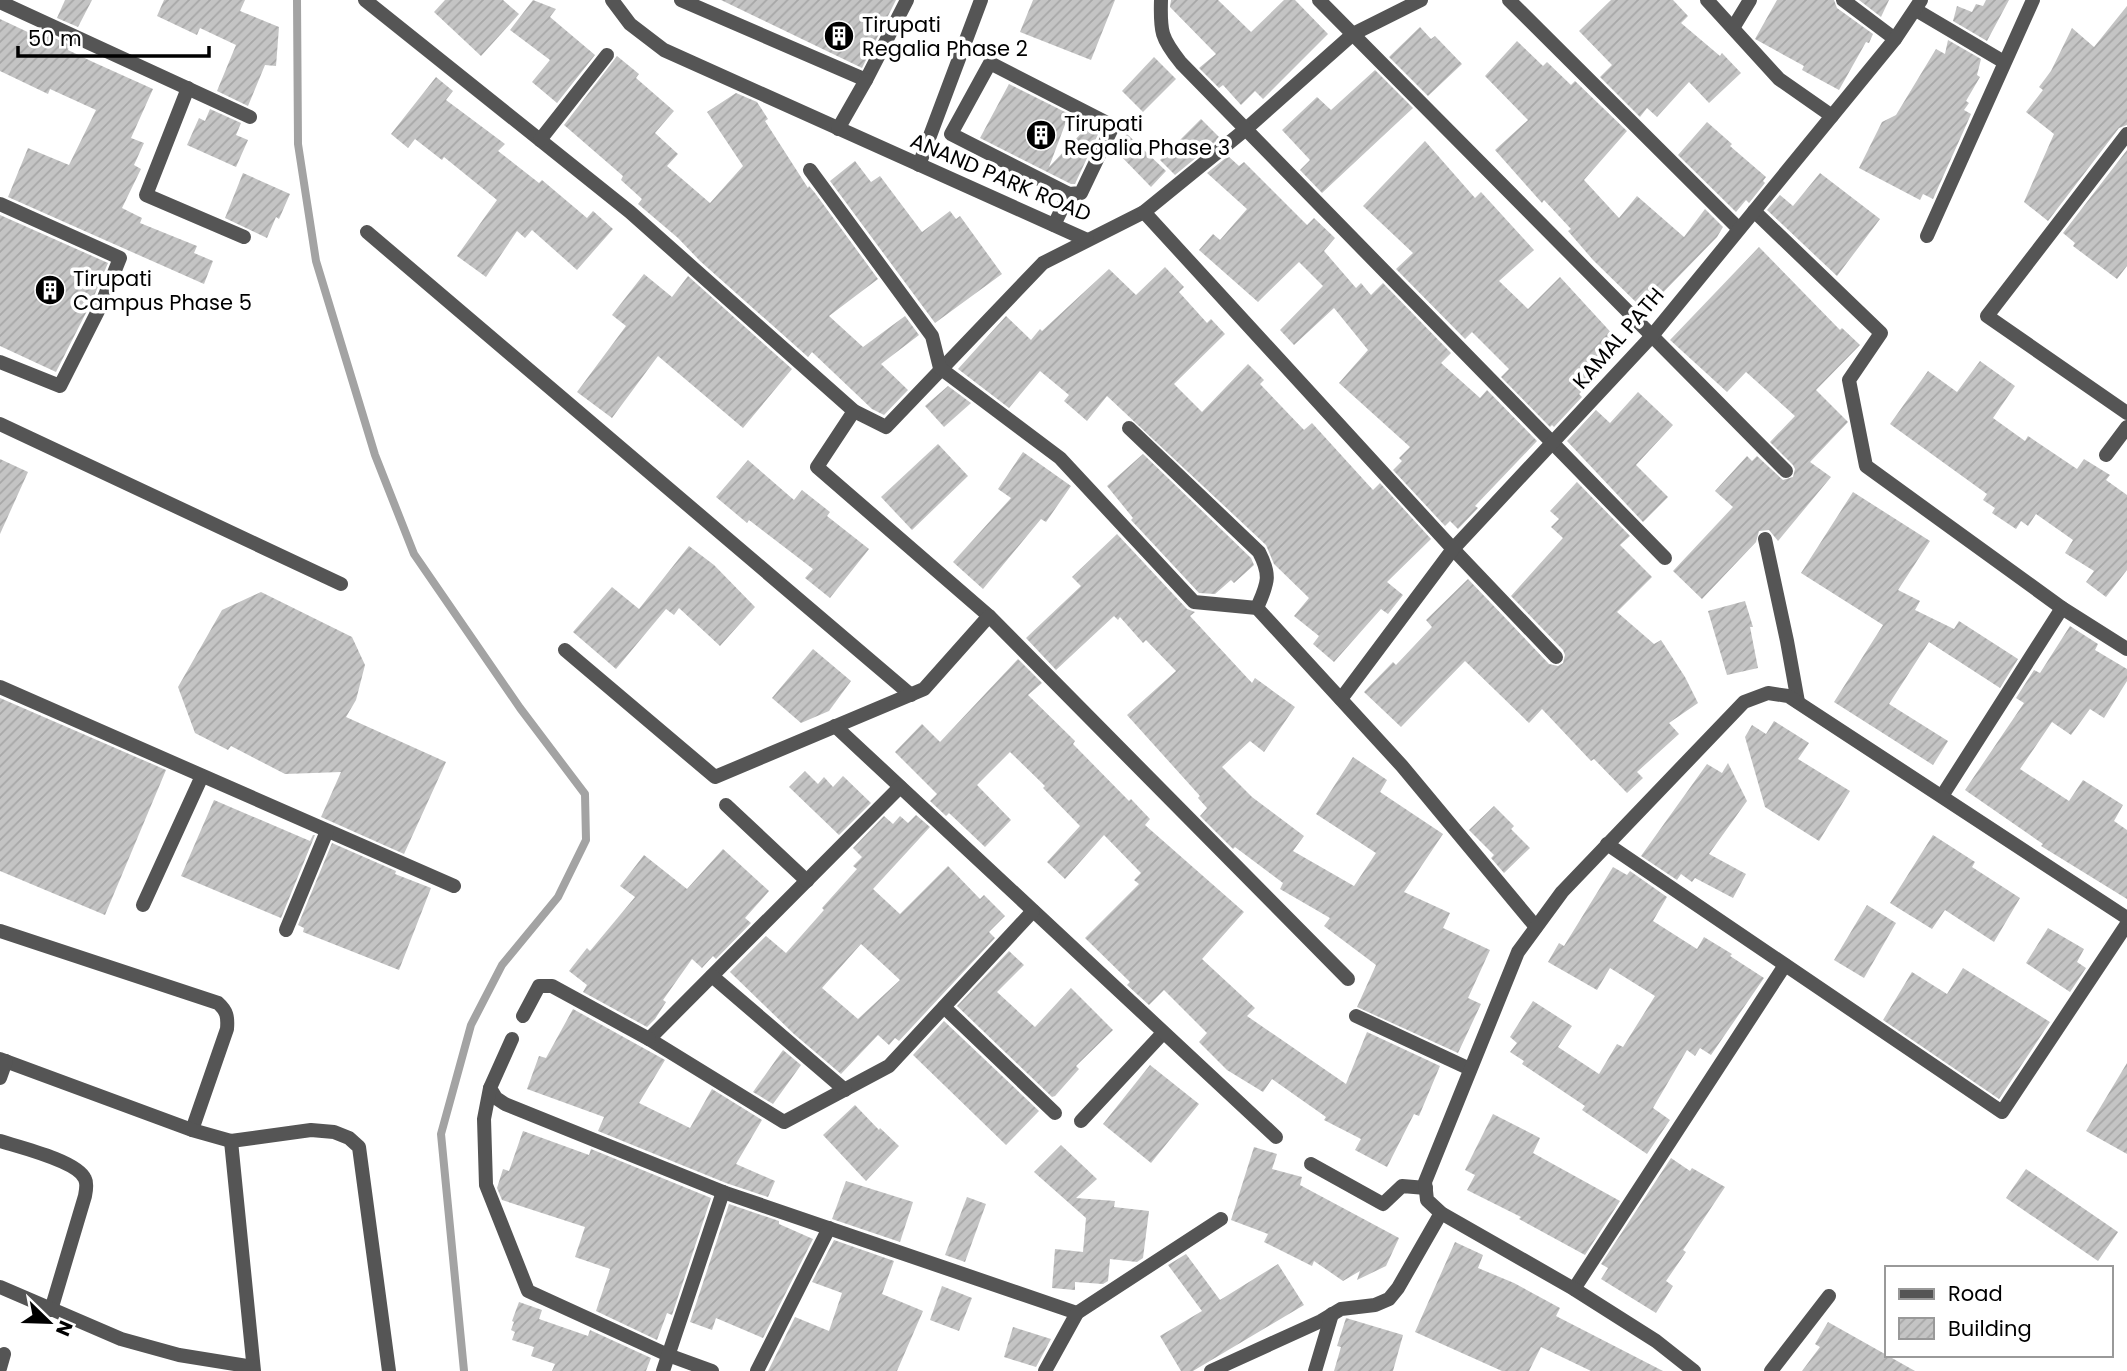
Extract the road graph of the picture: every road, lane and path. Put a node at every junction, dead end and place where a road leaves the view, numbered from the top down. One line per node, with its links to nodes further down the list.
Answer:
1 (365, 0): 28 (street)
2 (612, 0): 25 (street, ANAND PARK ROAD)
3 (681, 0): 21 (street)
4 (908, 0): 21 (street)
5 (981, 0): 29 (street)
6 (1161, 0): 26 (street)
7 (1318, 0): 17 (street)
8 (1421, 0): 17 (street, ANAND PARK ROAD)
9 (1509, 0): 36 (street)
10 (1707, 0): 16 (street)
11 (1750, 0): 16 (street)
12 (1843, 0): 18 (street)
13 (2033, 0): 20 (street)
14 (0, 2): 22 (street)
15 (1919, 5): 18 (street, KAMAL PATH); 20 (street)
16 (1733, 28): 23 (street)
17 (1353, 34): 26 (street, ANAND PARK ROAD); 41 (street)
18 (1895, 39): 23 (street, KAMAL PATH)
19 (607, 55): 28 (street)
20 (2004, 62): 38 (street)
21 (866, 80): 25 (street)
22 (188, 88): 24 (street); 39 (street)
23 (1832, 116): 33 (street, KAMAL PATH)
24 (250, 117)
25 (838, 129): 29 (street, ANAND PARK ROAD)
26 (1246, 129): 34 (street, ANAND PARK ROAD); 49 (street)
27 (2127, 134): 45 (street)
28 (540, 140): 44 (street)
29 (919, 165): 35 (street, ANAND PARK ROAD)
30 (810, 170): 43 (street)
31 (1069, 194): 31 (street); 35 (street)
32 (0, 204): 42 (street)
33 (1754, 211): 36 (street, KAMAL PATH); 57 (street)
34 (1144, 212): 40 (street, ANAND PARK ROAD); 53 (street)
35 (1054, 225): 40 (street, ANAND PARK ROAD)
36 (1738, 228): 41 (street, KAMAL PATH)
37 (367, 232): 63 (street)
38 (1927, 236)
39 (244, 237)
40 (1087, 240): 43 (street)
41 (1651, 337): 49 (street, KAMAL PATH); 51 (street)
42 (0, 362)
43 (940, 368): 44 (street); 56 (street)
44 (854, 411): 58 (street)
45 (2127, 413)
46 (0, 425): 55 (street)
47 (2127, 427): 50 (street)
48 (1129, 428): 56 (street)
49 (1552, 442): 53 (street, KAMAL PATH); 54 (street)
50 (2106, 455)
51 (1786, 471)
52 (1765, 539): 65 (street)
53 (1453, 549): 61 (street); 64 (street, KAMAL PATH)
54 (1665, 558)
55 (341, 584)
56 (1256, 608): 64 (street)
57 (2062, 608): 59 (street); 69 (street)
58 (989, 617): 63 (street); 84 (street)
59 (2127, 649)
60 (565, 650): 66 (street)
61 (1556, 657)
62 (0, 687): 67 (street)
63 (911, 695): 66 (street)
64 (1341, 699): 79 (street)
65 (1798, 702): 69 (street); 72 (street)
66 (835, 726): 68 (street)
67 (202, 776): 71 (street); 75 (street)
68 (900, 787): 73 (street); 76 (street)
69 (1942, 796): 77 (street)
70 (726, 805): 73 (street)
71 (327, 831): 74 (street); 80 (street)
72 (1607, 844): 79 (street); 82 (street)
73 (807, 881): 83 (street)
74 (454, 886)
75 (143, 905)
76 (1033, 911): 85 (street); 88 (street)
77 (2127, 918)
78 (2127, 924): 82 (street)
79 (1536, 927): 92 (street)
80 (286, 930)
81 (0, 931): 98 (street)
82 (1786, 965): 109 (street)
83 (712, 976): 90 (street); 95 (street)
84 (1348, 979)
85 (944, 1007): 95 (street); 96 (street)
86 (523, 1016): 90 (street)
87 (1356, 1016): 92 (street)
88 (1163, 1033): 97 (street); 99 (street)
89 (512, 1039): 94 (street)
90 (649, 1039): 95 (street)
91 (3, 1060): 93 (street); 98 (street)
92 (1471, 1069): 103 (street)
93 (0, 1078)
94 (490, 1088): 104 (street); 114 (street)
95 (845, 1090)
96 (1055, 1113)
97 (1081, 1121)
98 (192, 1130): 101 (street)
99 (1276, 1137)
100 (0, 1141): 111 (street)
101 (231, 1141): 115 (street); 116 (street)
102 (1311, 1164): 103 (street)
103 (1426, 1188): 105 (street)
104 (723, 1192): 107 (street); 114 (street)
105 (1441, 1213): 109 (street); 113 (street)
106 (1221, 1219): 112 (street)
107 (829, 1228): 112 (street); 119 (street)
108 (0, 1287): 111 (street)
109 (1574, 1289): 123 (street)
110 (1829, 1296): 124 (street)
111 (51, 1310): 115 (street)
112 (1077, 1313): 120 (street)
113 (1332, 1314): 121 (street); 122 (street)
114 (668, 1354): 117 (street); 118 (street)
115 (254, 1369)
116 (389, 1371)
117 (663, 1371)
118 (712, 1371)
119 (757, 1371)
120 (1045, 1371)
121 (1211, 1371)
122 (1315, 1371)
123 (1694, 1371)
124 (1771, 1371)

